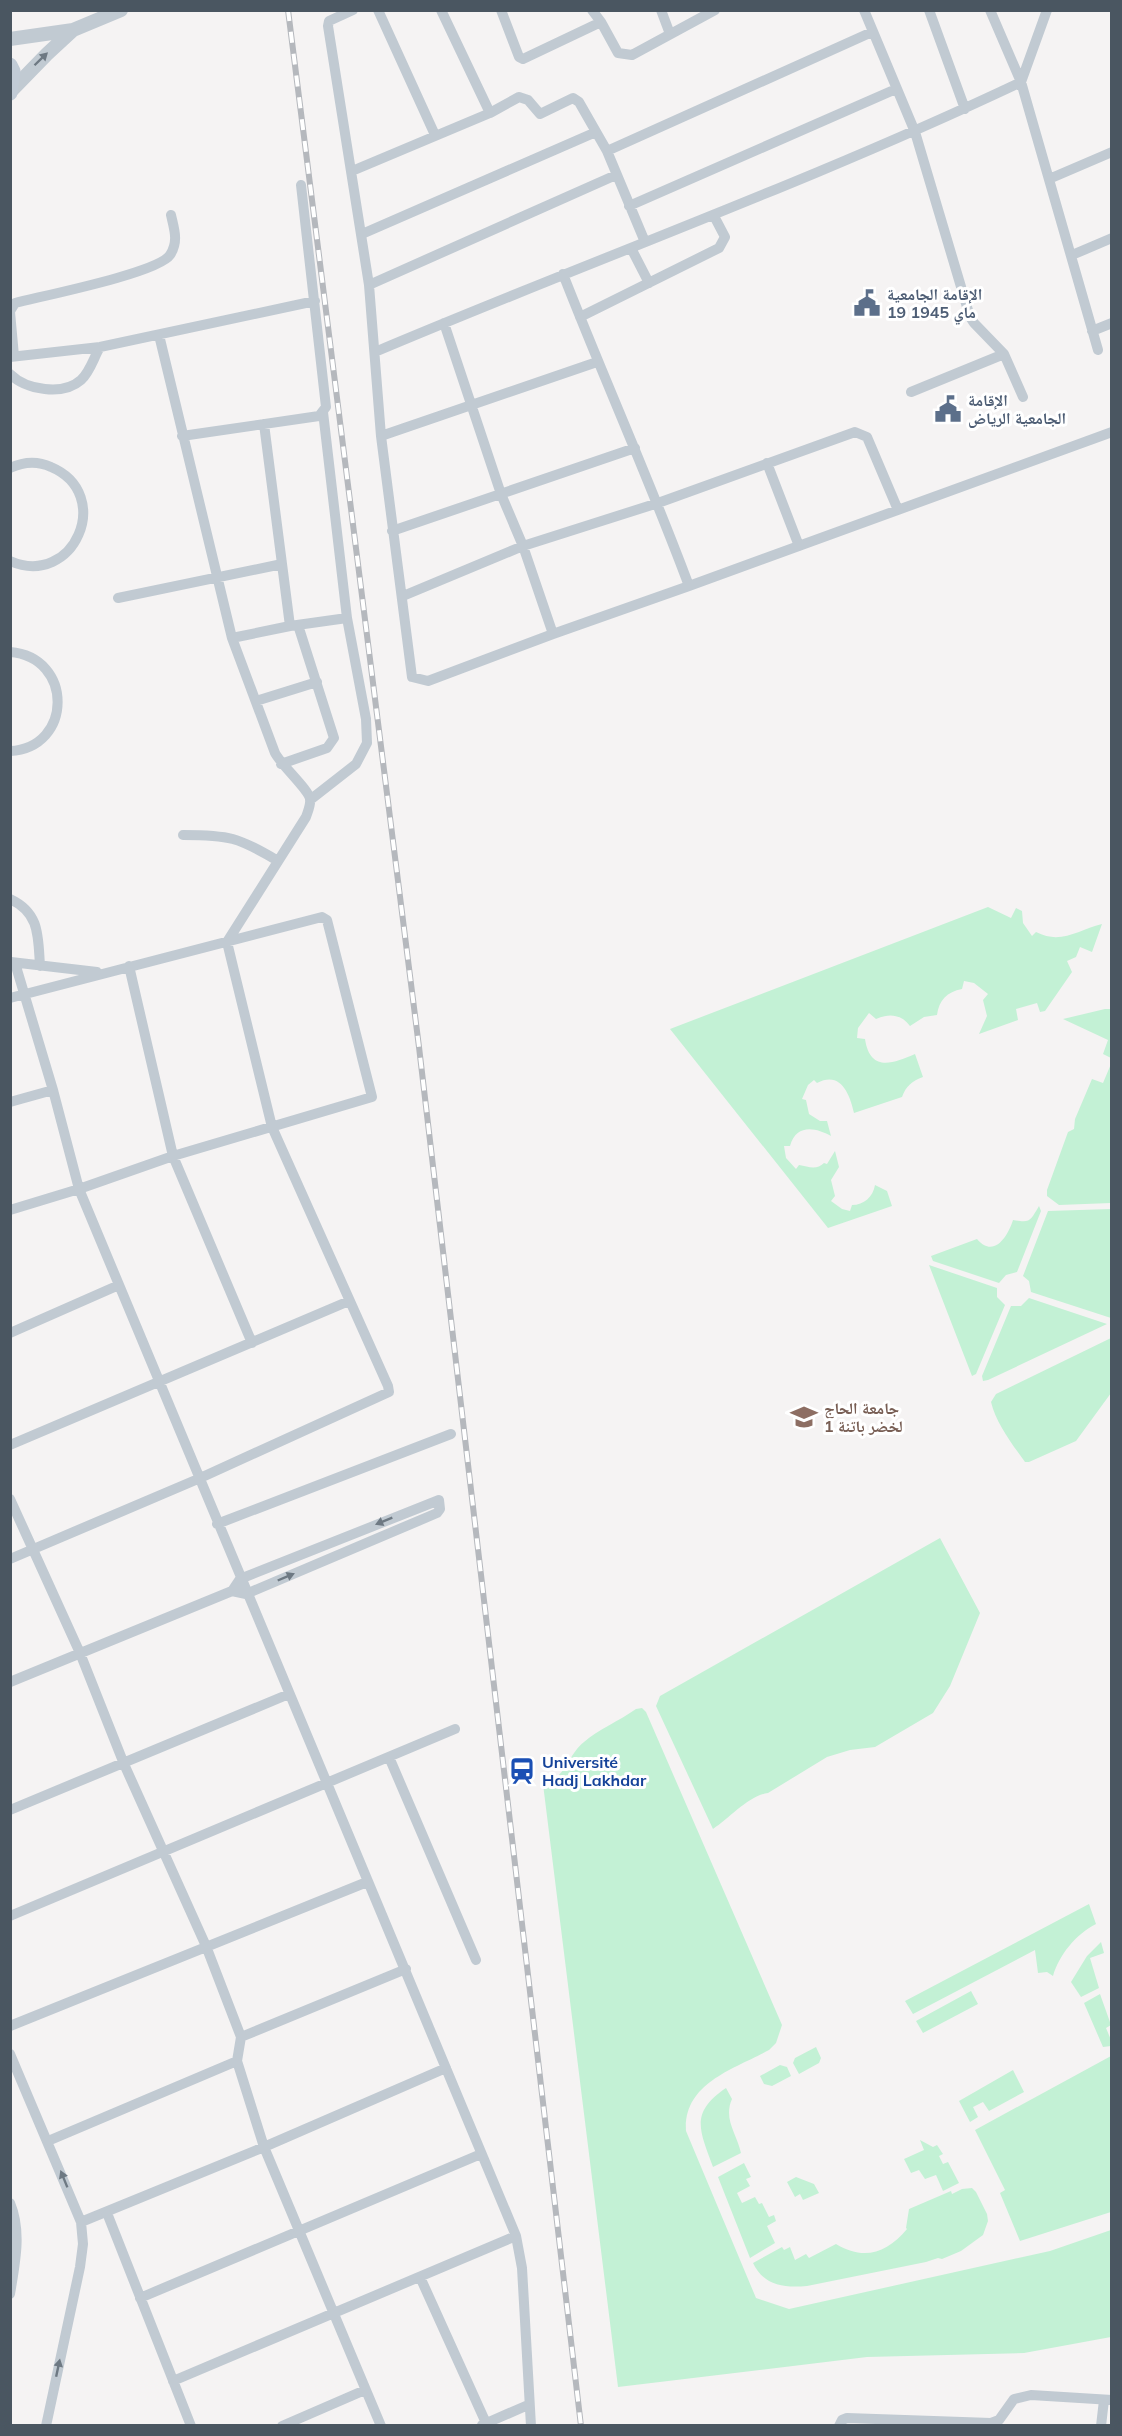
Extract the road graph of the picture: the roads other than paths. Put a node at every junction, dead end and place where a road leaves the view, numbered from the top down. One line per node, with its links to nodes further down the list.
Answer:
1 (121, 10): 14 (street)
2 (353, 10): 29 (street)
3 (378, 10): 26 (street)
4 (441, 10): 23 (street)
5 (501, 10): 13 (street)
6 (592, 10): 13 (street)
7 (661, 10): 16 (street)
8 (715, 10): 16 (street)
9 (864, 10): 15 (street)
10 (929, 10): 22 (street)
11 (990, 10): 19 (street)
12 (1047, 10): 19 (street)
13 (601, 22): 16 (street)
14 (73, 30): 17 (street); 21 (street, one-way to 14)
15 (872, 32): 20 (street); 27 (street)
16 (670, 34)
17 (10, 39)
18 (10, 65): 21 (main road)
19 (1021, 82): 22 (street); 31 (street)
20 (896, 89): 25 (street); 33 (street)
21 (11, 92)
22 (965, 109): 25 (street)
23 (489, 113): 24 (street); 26 (street)
24 (596, 132): 27 (street); 36 (street)
25 (915, 132): 35 (street); 54 (street)
26 (435, 135): 29 (street)
27 (607, 151): 30 (street)
28 (1112, 152): 31 (street)
29 (352, 171): 36 (street)
30 (616, 176): 33 (street); 43 (street)
31 (1049, 179): 40 (street)
32 (301, 185): 44 (street)
33 (629, 206): 38 (street)
34 (171, 214): 45 (street)
35 (714, 216): 38 (street); 42 (street)
36 (362, 234): 43 (street)
37 (1112, 238): 40 (street)
38 (645, 242): 39 (street)
39 (632, 248): 41 (street); 42 (street)
40 (1072, 255): 49 (street)
41 (563, 274): 46 (street); 47 (street)
42 (649, 283): 46 (street)
43 (369, 285): 53 (street)
44 (315, 301): 50 (street); 61 (street)
45 (10, 312): 55 (street)
46 (580, 317): 56 (street)
47 (444, 323): 53 (street); 60 (street)
48 (1112, 323): 49 (street)
49 (1092, 331): 52 (street)
50 (159, 335): 51 (street); 64 (street)
51 (100, 347): 55 (street); 57 (street)
52 (1098, 350)
53 (375, 352): 65 (street)
54 (1004, 354): 58 (street); 59 (street)
55 (12, 357)
56 (597, 362): 60 (street); 66 (street)
57 (10, 374)
58 (910, 392)
59 (1023, 397)
60 (473, 404): 65 (street); 69 (street)
61 (323, 412): 62 (street); 81 (street)
62 (264, 424): 64 (street); 76 (street)
63 (1112, 432): 71 (street)
64 (182, 436): 77 (street)
65 (381, 436): 72 (street)
66 (634, 448): 69 (street); 70 (street)
67 (767, 463): 70 (street); 71 (street); 74 (street)
68 (10, 468): 75 (street)
69 (501, 494): 72 (street); 73 (street)
70 (658, 503): 73 (street); 78 (street)
71 (898, 510): 74 (street)
72 (392, 531): 79 (street)
73 (523, 546): 79 (street); 83 (street)
74 (799, 546): 78 (street)
75 (10, 561)
76 (282, 564): 77 (street); 82 (street)
77 (217, 578): 80 (street); 84 (street)
78 (689, 586): 83 (street)
79 (403, 596): 83 (street)
80 (118, 598)
81 (347, 618): 82 (street); 90 (street)
82 (294, 625): 84 (street); 86 (street)
83 (553, 634)
84 (232, 638): 87 (street)
85 (10, 652): 88 (street)
86 (317, 682): 87 (street); 89 (street)
87 (256, 701): 89 (street)
88 (10, 751)
89 (281, 764): 90 (street)
90 (310, 800): 92 (street)
91 (183, 835): 92 (street)
92 (278, 861): 94 (street)
93 (10, 899): 96 (street)
94 (227, 942): 97 (street); 103 (street); 103 (street)
95 (13, 963): 96 (street); 99 (street)
96 (40, 966): 98 (street)
97 (129, 966): 98 (street); 104 (street)
98 (102, 973): 99 (street)
99 (26, 994): 100 (street); 101 (street)
100 (10, 998)
101 (53, 1090): 102 (street); 105 (street)
102 (10, 1102)
103 (272, 1127): 104 (street); 108 (street)
104 (174, 1156): 105 (street); 110 (street)
105 (79, 1189): 106 (street); 107 (street)
106 (10, 1210)
107 (119, 1285): 109 (street); 111 (street)
108 (349, 1301): 110 (street); 114 (street)
109 (10, 1333)
110 (252, 1343): 111 (street)
111 (158, 1383): 113 (street); 114 (street)
112 (451, 1434): 116 (street)
113 (10, 1445)
114 (198, 1479): 116 (street); 117 (street)
115 (10, 1499): 117 (street)
116 (217, 1524): 119 (street)
117 (32, 1550): 118 (street); 122 (street)
118 (10, 1559)
119 (240, 1579): 120 (street); 121 (street); 121 (street, one-way to 119)
120 (232, 1591): 121 (street); 122 (street)
121 (246, 1594): 124 (street)
122 (80, 1653): 123 (street); 127 (street)
123 (10, 1682)
124 (289, 1694): 127 (street); 128 (street)
125 (455, 1729): 126 (street)
126 (389, 1757): 128 (street); 134 (street)
127 (124, 1764): 129 (street); 130 (street)
128 (326, 1784): 130 (street); 131 (street)
129 (10, 1810)
130 (164, 1853): 132 (street); 133 (street)
131 (367, 1882): 133 (street); 135 (street)
132 (10, 1916)
133 (206, 1946): 136 (street); 137 (street)
134 (476, 1960)
135 (406, 1969): 137 (street); 140 (street)
136 (10, 2026)
137 (241, 2037): 139 (street)
138 (10, 2054): 141 (street)
139 (237, 2061): 141 (street); 142 (street)
140 (446, 2068): 142 (street); 143 (street)
141 (48, 2141): 146 (street, one-way to 141)
142 (264, 2147): 145 (street); 147 (street)
143 (482, 2154): 147 (street); 148 (street)
144 (10, 2203): 150 (street)
145 (107, 2213): 146 (street); 151 (street)
146 (81, 2222): 158 (street, one-way to 146)
147 (299, 2231): 151 (street); 152 (street)
148 (516, 2236): 149 (street); 156 (street)
149 (420, 2277): 152 (street); 157 (street)
150 (10, 2294)
151 (140, 2298): 153 (street)
152 (334, 2313): 153 (street); 154 (street)
153 (173, 2381): 159 (street)
154 (365, 2390): 160 (street); 161 (street)
155 (1108, 2400): 163 (street); 164 (street)
156 (528, 2406): 157 (street); 162 (street)
157 (483, 2424)
158 (46, 2426)
159 (191, 2426)
160 (282, 2426)
161 (381, 2426)
162 (531, 2426)
163 (839, 2426)
164 (1101, 2426)

